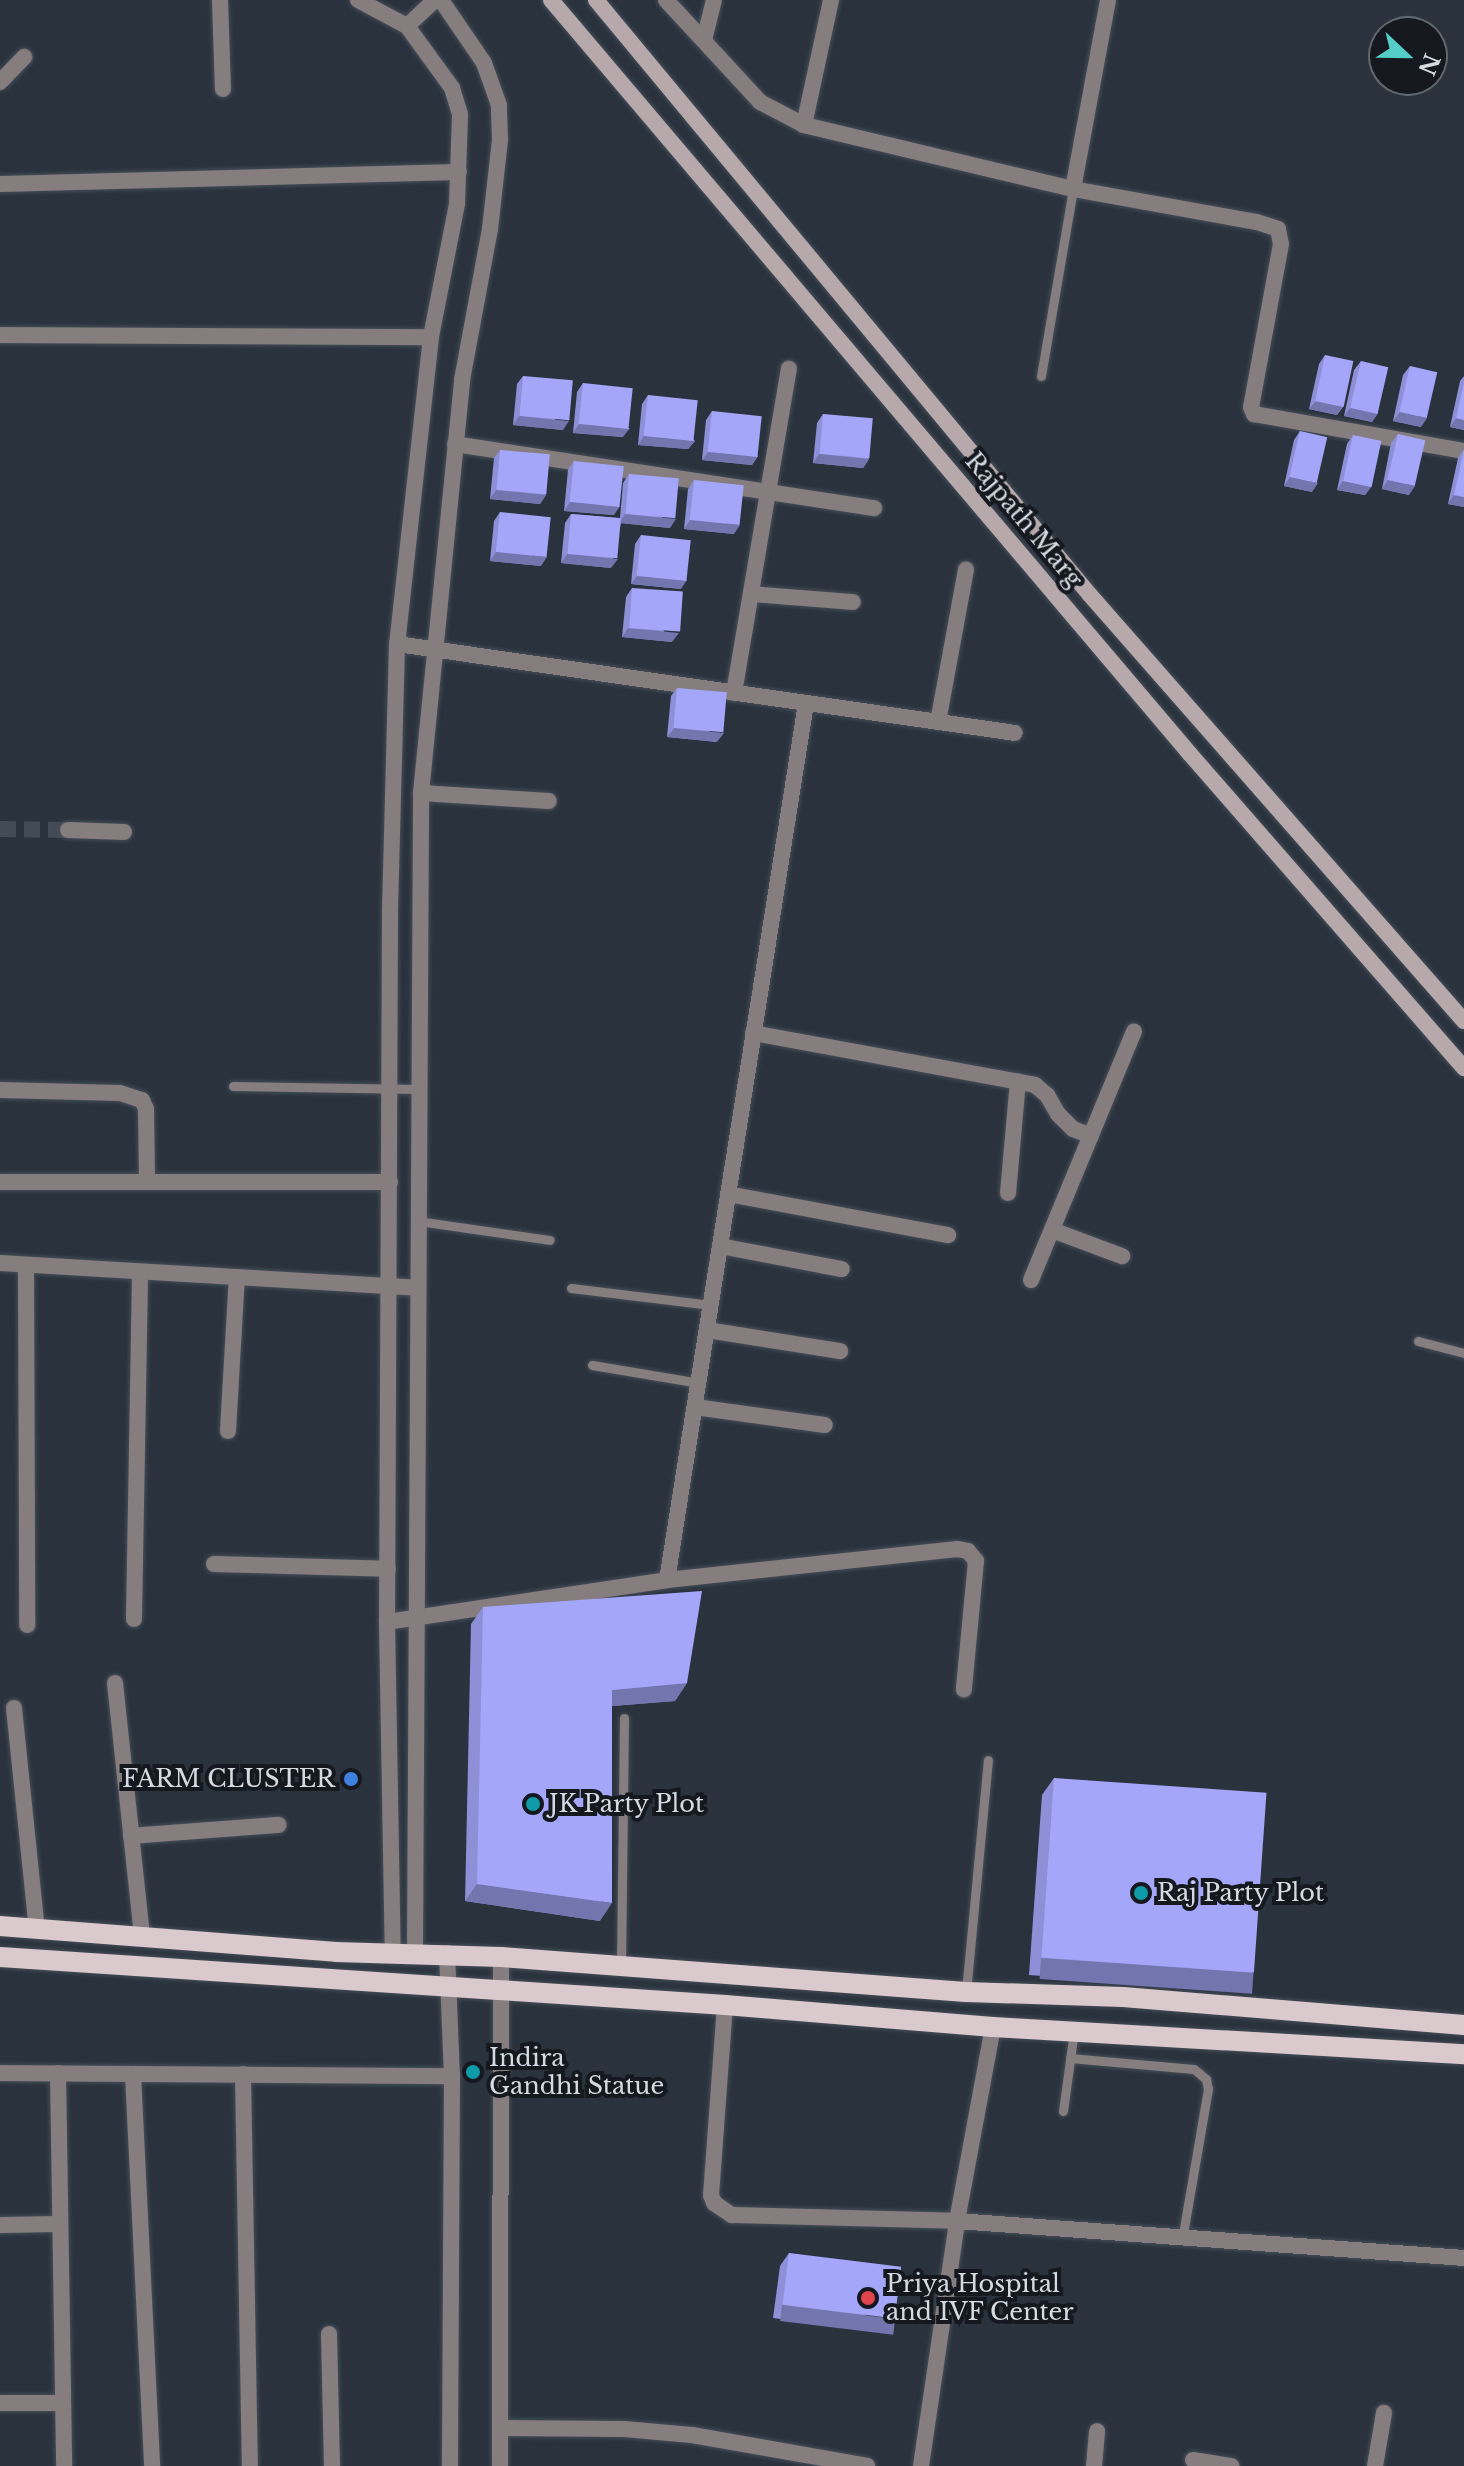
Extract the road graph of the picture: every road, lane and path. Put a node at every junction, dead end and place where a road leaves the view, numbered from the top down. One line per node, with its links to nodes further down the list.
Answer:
1 (220, 0): 14 (street)
2 (358, 0): 10 (street)
3 (438, 0): 10 (street); 23 (street)
4 (551, 0): 43 (main road, Rajpath Marg)
5 (596, 0): 40 (main road, Rajpath Marg)
6 (666, 0): 11 (street)
7 (714, 0): 11 (street)
8 (831, 0): 15 (street)
9 (1108, 0): 18 (street)
10 (407, 26): 16 (street)
11 (704, 40): 15 (street)
12 (24, 57): 13 (street)
13 (0, 82)
14 (223, 89)
15 (804, 125): 18 (street)
16 (459, 172): 17 (street); 20 (street)
17 (0, 184)
18 (1073, 189): 22 (lane); 24 (street)
19 (0, 335): 20 (street)
20 (431, 337): 30 (street)
21 (789, 369): 25 (street)
22 (1041, 376)
23 (455, 444): 25 (street); 31 (street)
24 (1464, 451)
25 (769, 492): 26 (street); 28 (street)
26 (874, 508)
27 (966, 570): 34 (street)
28 (751, 594): 29 (street); 32 (street)
29 (853, 602)
30 (397, 644): 31 (street); 46 (street)
31 (435, 648): 32 (street); 36 (street)
32 (734, 693): 33 (street)
33 (806, 703): 34 (street); 42 (street)
34 (938, 722): 35 (street)
35 (1015, 733)
36 (421, 793): 37 (street); 47 (street)
37 (549, 801)
38 (68, 830): 39 (street)
39 (124, 832)
40 (1464, 1021)
41 (1134, 1031): 49 (street)
42 (753, 1033): 44 (street); 54 (street)
43 (1464, 1068)
44 (1018, 1081): 49 (street); 53 (street)
45 (233, 1086): 46 (lane)
46 (390, 1089): 47 (lane); 52 (street)
47 (419, 1089): 55 (street)
48 (0, 1090): 51 (street)
49 (1091, 1136): 56 (street)
50 (0, 1182): 51 (street)
51 (147, 1182): 52 (street)
52 (390, 1182): 67 (street)
53 (1008, 1193)
54 (728, 1194): 57 (street); 59 (street)
55 (418, 1221): 58 (lane); 68 (street)
56 (1052, 1230): 60 (street); 66 (street)
57 (948, 1235)
58 (550, 1240)
59 (720, 1246): 63 (street); 70 (street)
60 (1122, 1256)
61 (0, 1263): 62 (street)
62 (26, 1265): 64 (street); 86 (street)
63 (842, 1269)
64 (140, 1272): 65 (street); 84 (street)
65 (237, 1277): 67 (street); 79 (street)
66 (1031, 1280)
67 (391, 1286): 68 (street); 81 (street)
68 (417, 1288): 83 (street)
69 (571, 1288): 70 (lane)
70 (711, 1305): 71 (street)
71 (707, 1330): 73 (street); 76 (street)
72 (1418, 1341): 74 (lane)
73 (840, 1351)
74 (1464, 1353)
75 (592, 1365): 76 (lane)
76 (699, 1383): 77 (street)
77 (695, 1407): 78 (street); 82 (street)
78 (825, 1425)
79 (228, 1431)
80 (214, 1564): 81 (street)
81 (388, 1569): 85 (street)
82 (667, 1580): 83 (street); 88 (street)
83 (416, 1616): 85 (street); 99 (street)
84 (134, 1619)
85 (387, 1622): 97 (street)
86 (27, 1625)
87 (115, 1683): 93 (street)
88 (964, 1689)
89 (14, 1708): 95 (street)
90 (624, 1718): 102 (lane)
91 (988, 1760): 104 (lane)
92 (279, 1825): 93 (street)
93 (131, 1836): 96 (street)
94 (0, 1926): 95 (main road)
95 (37, 1929): 96 (main road)
96 (142, 1936): 97 (main road)
97 (393, 1953): 99 (main road)
98 (447, 1953): 99 (main road); 101 (main road); 103 (street)
99 (415, 1954)
100 (0, 1957): 103 (main road)
101 (501, 1957): 102 (main road); 105 (street)
102 (621, 1965): 104 (main road)
103 (449, 1988): 105 (main road); 116 (street)
104 (966, 1992): 107 (main road)
105 (501, 1993): 106 (main road); 127 (street)
106 (725, 2005): 108 (main road); 118 (street)
107 (1464, 2025)
108 (993, 2027): 109 (main road); 118 (street)
109 (1074, 2031): 110 (main road); 111 (lane)
110 (1464, 2054)
111 (1070, 2058): 117 (lane); 121 (lane)
112 (0, 2073): 113 (street)
113 (58, 2073): 114 (street); 119 (street)
114 (133, 2074): 115 (street); 131 (street)
115 (243, 2074): 116 (street); 132 (street)
116 (452, 2076): 134 (street)
117 (1063, 2111)
118 (957, 2221): 121 (street); 137 (street)
119 (60, 2224): 120 (street); 125 (street)
120 (0, 2225)
121 (1182, 2240): 122 (street)
122 (1464, 2258)
123 (329, 2334): 133 (street)
124 (0, 2403): 125 (street)
125 (63, 2403): 130 (street)
126 (1384, 2413): 140 (street)
127 (500, 2428): 135 (street); 136 (street)
128 (1097, 2431): 138 (street)
129 (1193, 2460): 139 (street)
130 (64, 2466)
131 (152, 2466)
132 (250, 2466)
133 (332, 2466)
134 (450, 2466)
135 (500, 2466)
136 (867, 2466)
137 (921, 2466)
138 (1094, 2466)
139 (1232, 2466)
140 (1375, 2466)

